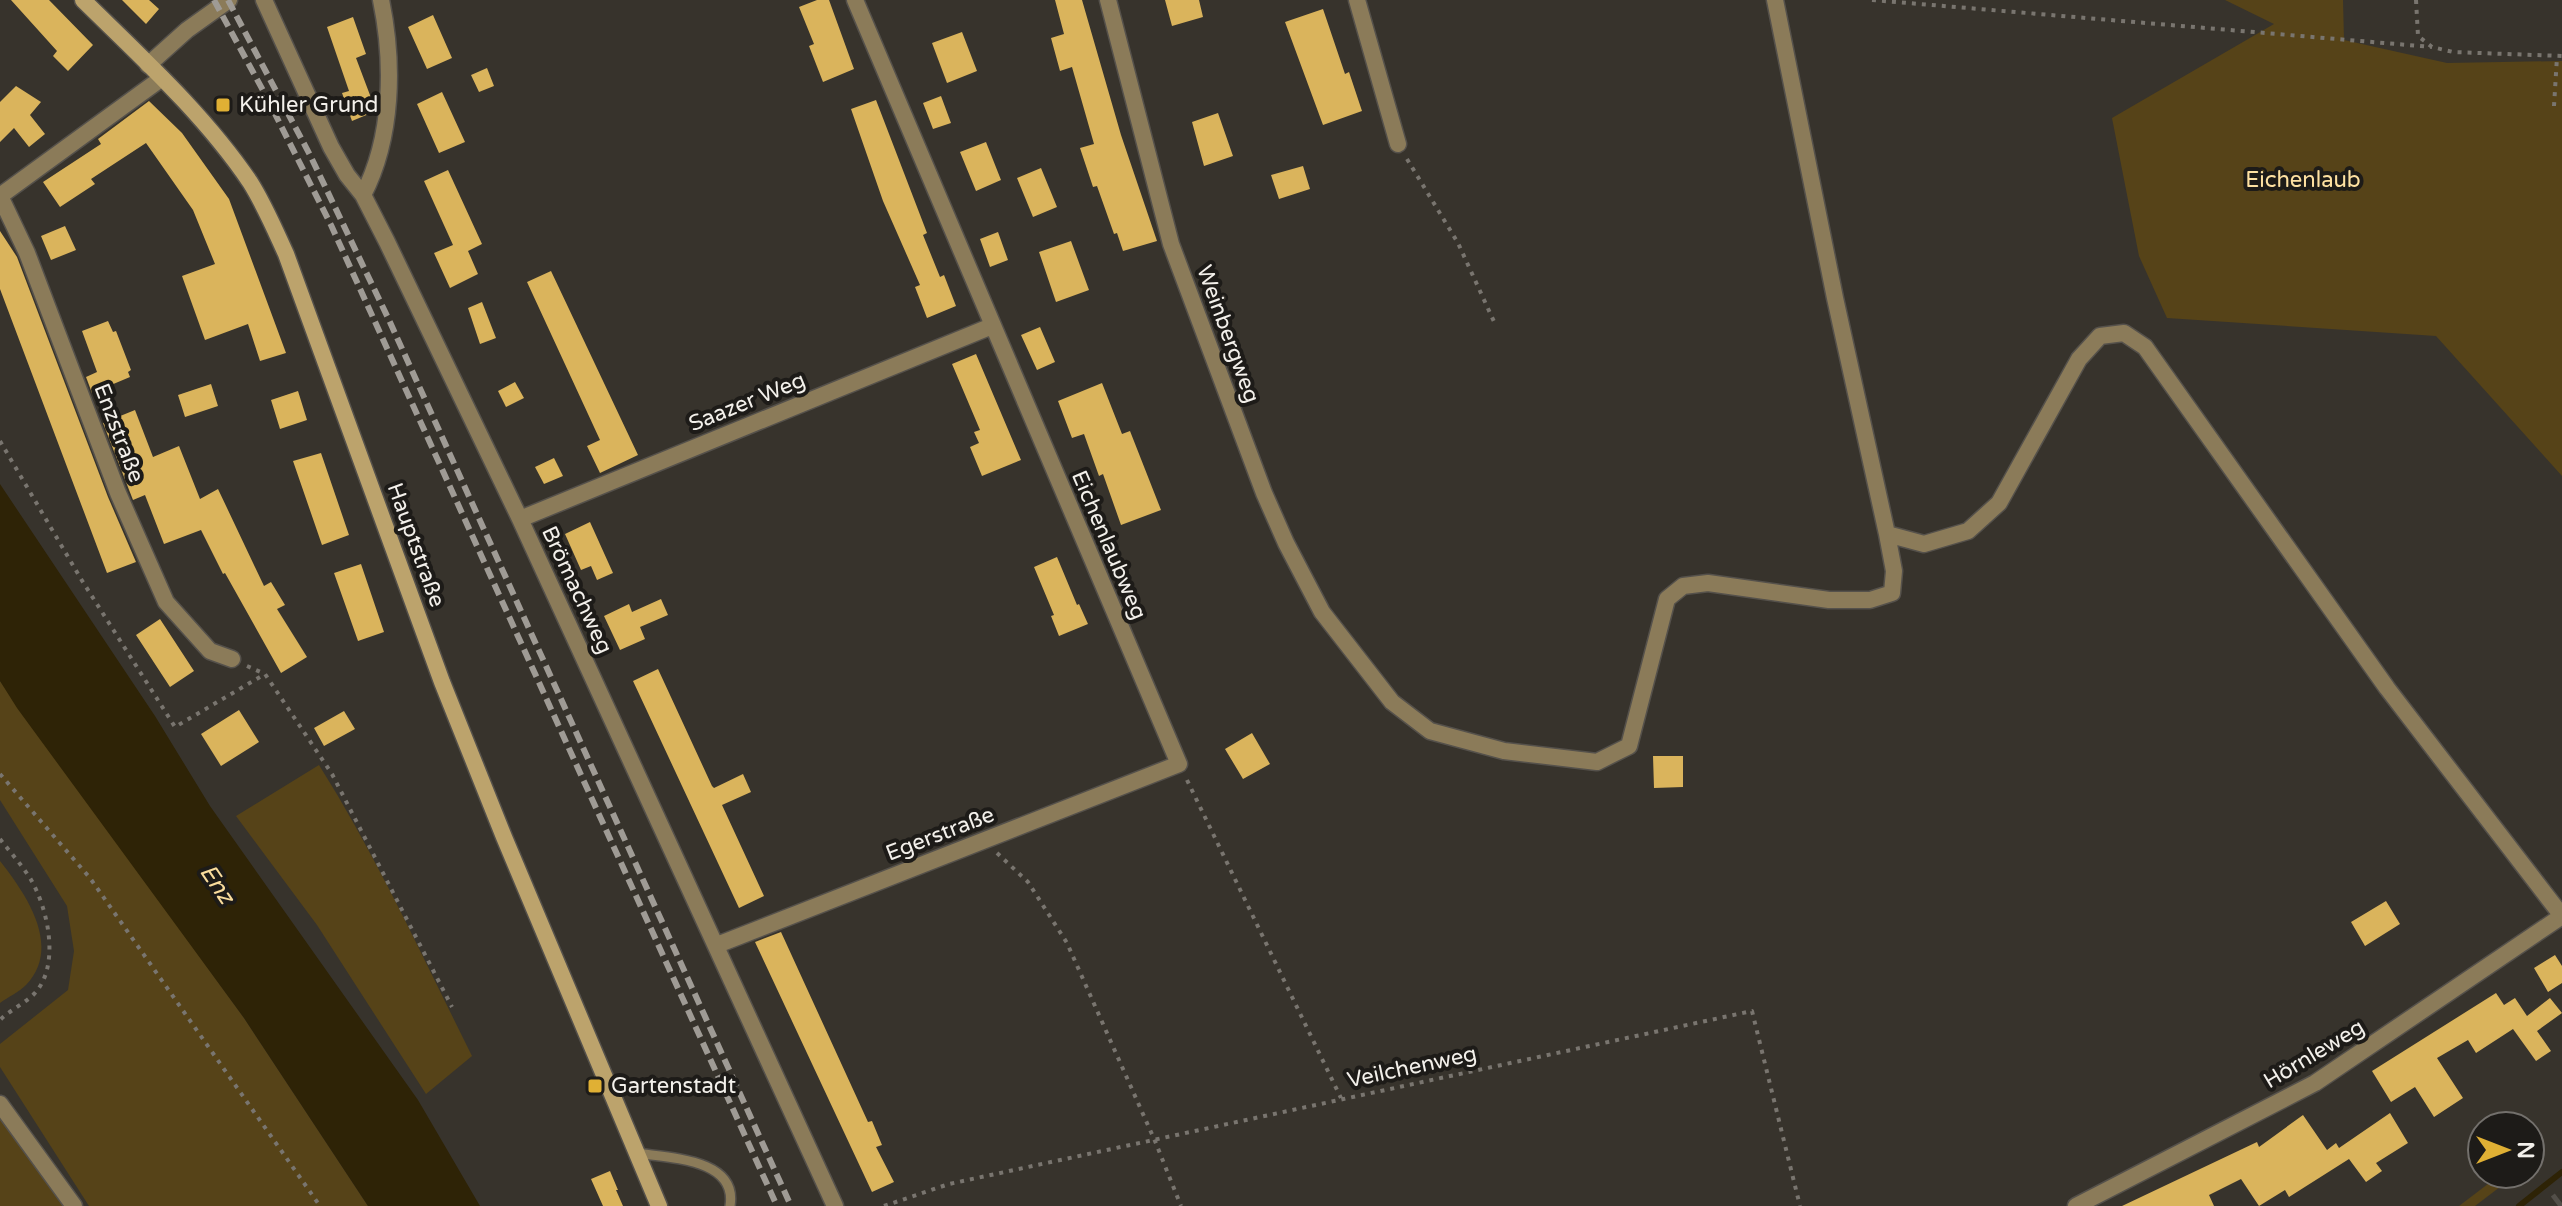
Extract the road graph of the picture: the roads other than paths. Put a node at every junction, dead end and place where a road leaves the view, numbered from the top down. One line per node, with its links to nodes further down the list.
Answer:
1 (83, 0): 9 (street, Hauptstraße)
2 (229, 0): 9 (street)
3 (264, 0): 12 (street, Brömachweg)
4 (381, 0): 12 (street)
5 (855, 0): 14 (street, Eichenlaubweg)
6 (1108, 0): 16 (street, Weinbergweg)
7 (1357, 0): 11 (street)
8 (1775, 0): 16 (street)
9 (148, 65): 10 (street, Hauptstraße)
10 (162, 78): 13 (street); 22 (street, Hauptstraße)
11 (1398, 144)
12 (363, 195): 15 (street, Brömachweg)
13 (0, 196): 17 (street, Enzstraße)
14 (992, 326): 15 (street, Saazer Weg); 18 (street, Eichenlaubweg)
15 (520, 519): 20 (street, Brömachweg)
16 (1887, 534): 19 (street)
17 (232, 659)
18 (1179, 764): 20 (street, Egerstraße)
19 (2562, 916): 27 (street, Hörnleweg)
20 (717, 945): 26 (street, Brömachweg)
21 (0, 1104): 23 (street)
22 (636, 1153): 24 (street); 25 (lane)
23 (74, 1206)
24 (659, 1206)
25 (730, 1206)
26 (835, 1206)
27 (2076, 1206)

